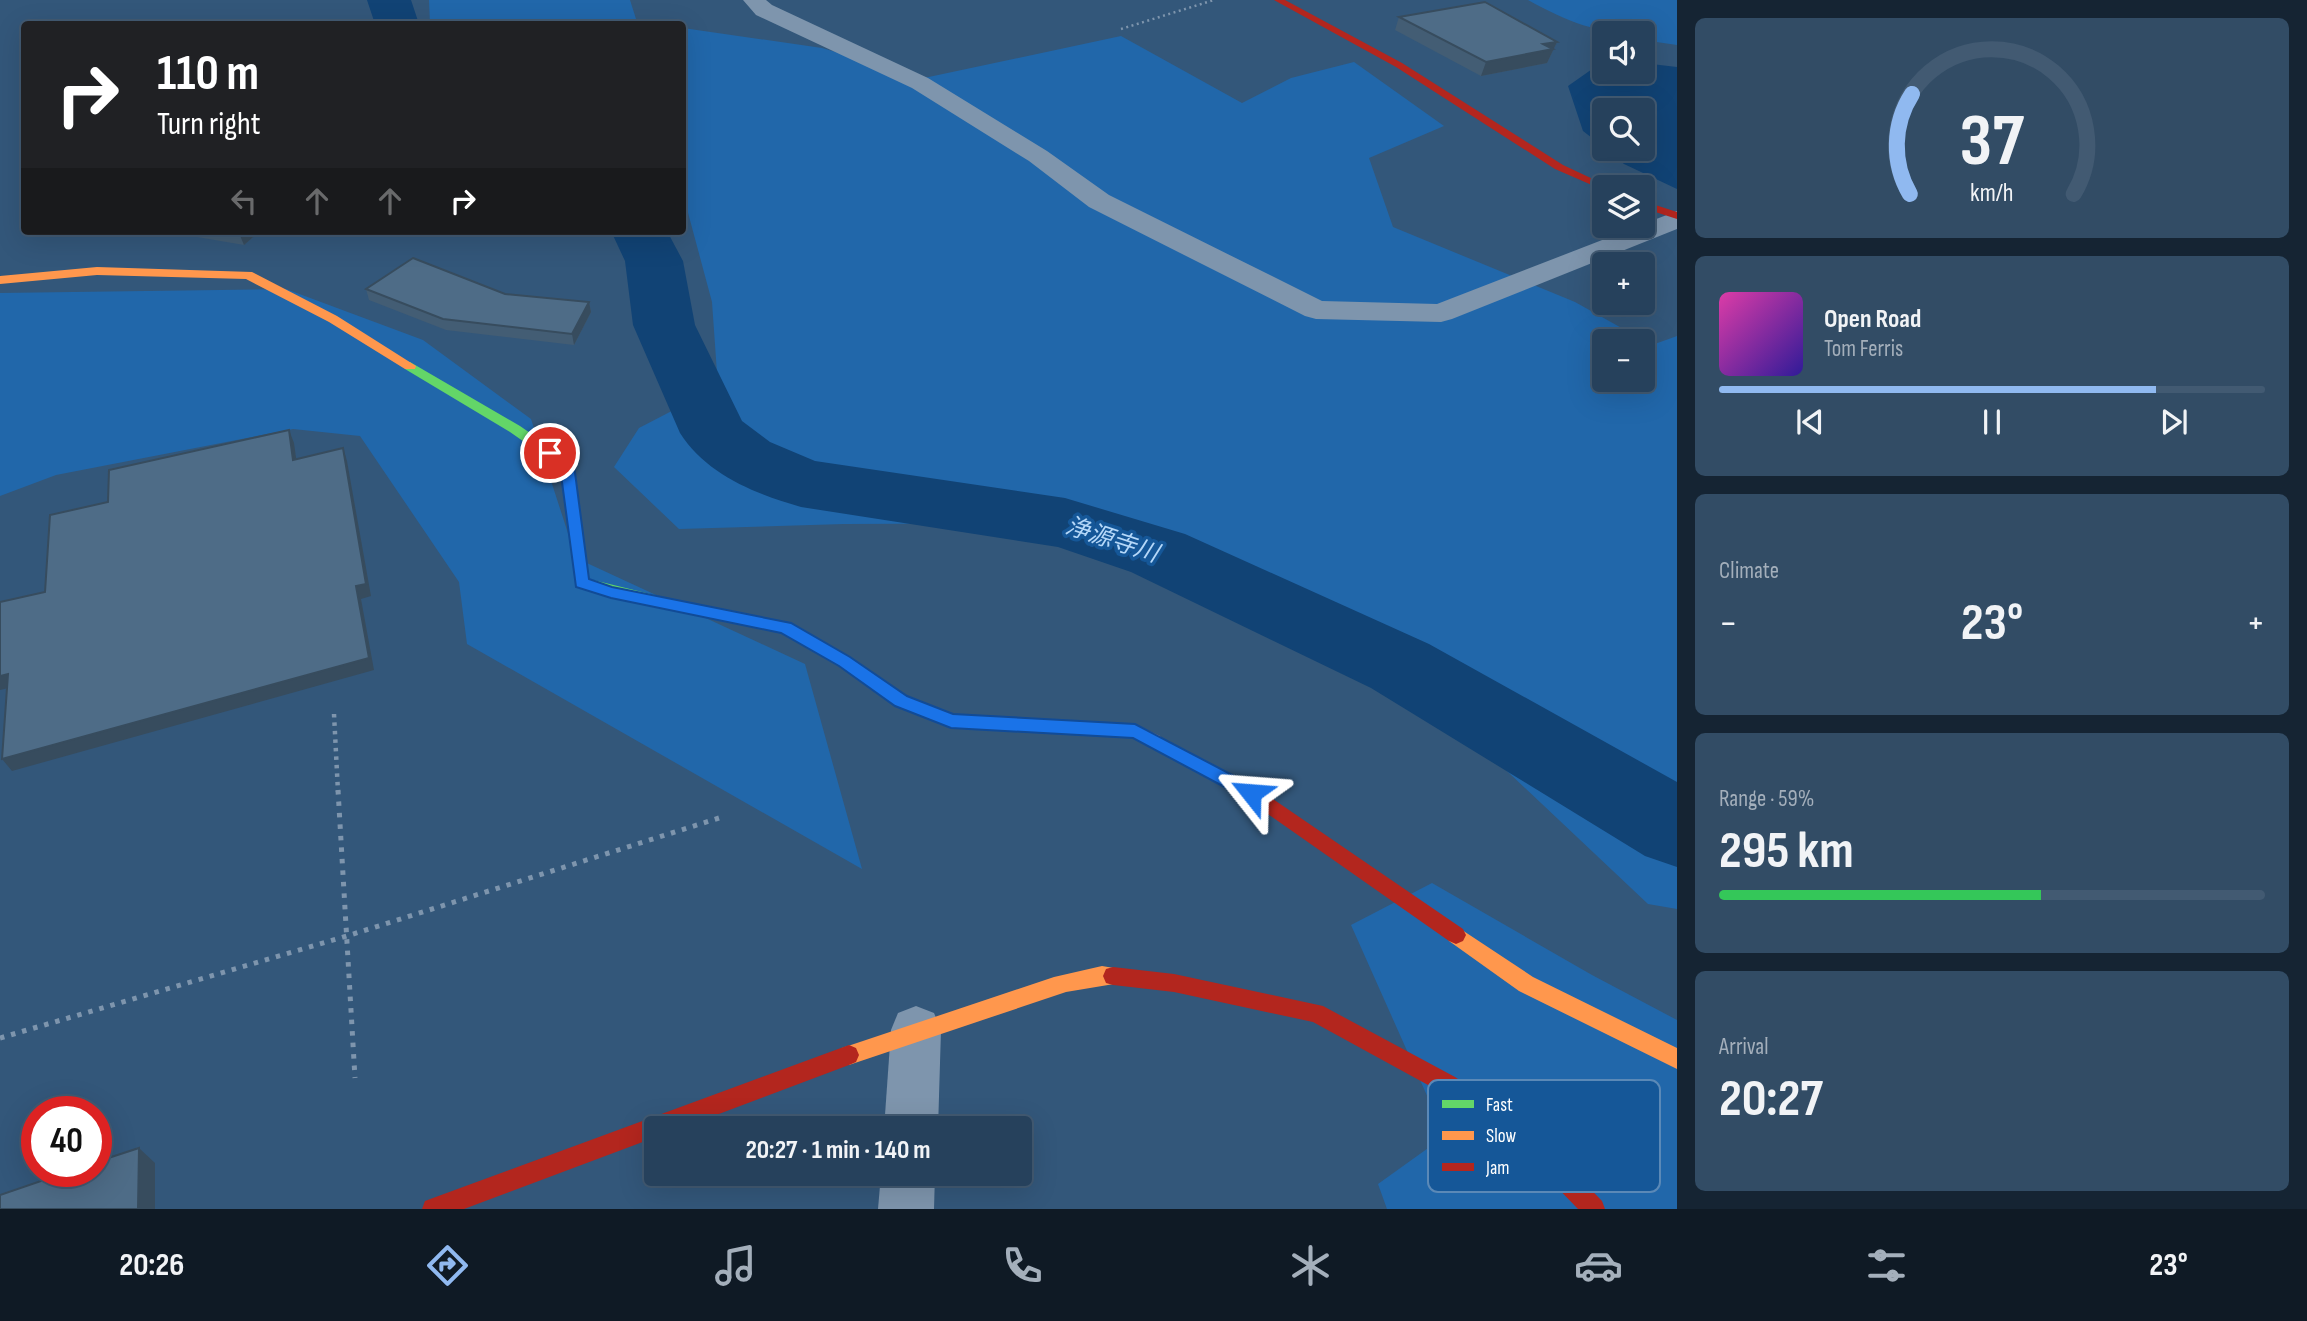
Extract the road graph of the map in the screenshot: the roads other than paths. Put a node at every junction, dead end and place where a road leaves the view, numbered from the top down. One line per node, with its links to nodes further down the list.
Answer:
1 (754, 0): 5 (street)
2 (1278, 0): 3 (street)
3 (1592, 181)
4 (1655, 209): 5 (street)
5 (1677, 218)
6 (0, 280): 8 (street)
7 (916, 1030): 9 (street); 10 (street); 13 (street)
8 (1677, 1059)
9 (1440, 1080)
10 (912, 1116)
11 (907, 1186): 14 (street)
12 (1578, 1192): 15 (street)
13 (433, 1209)
14 (906, 1209)
15 (1594, 1209)

